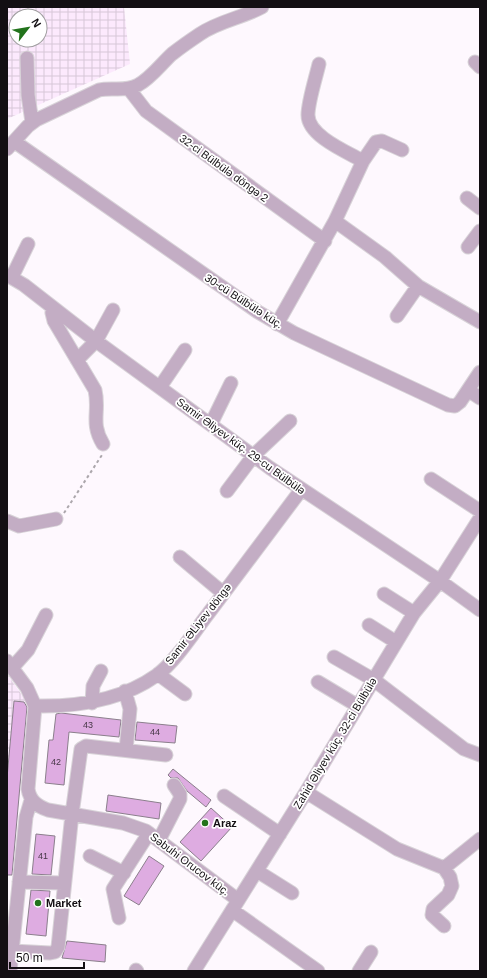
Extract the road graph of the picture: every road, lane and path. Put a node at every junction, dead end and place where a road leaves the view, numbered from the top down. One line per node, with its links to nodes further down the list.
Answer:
1 (262, 7): 4 (street)
2 (27, 58): 5 (street)
3 (319, 64): 8 (street)
4 (129, 89): 5 (street); 13 (street, 32-ci Bülbülə döngə 2)
5 (32, 122): 6 (street)
6 (11, 146): 22 (street, 30-cü Bülbülə küç.)
7 (402, 150): 8 (street)
8 (363, 161): 11 (street)
9 (467, 198): 10 (street)
10 (480, 208)
11 (335, 221): 13 (street); 17 (street)
12 (480, 231): 15 (street)
13 (325, 241): 22 (street)
14 (28, 244): 16 (street)
15 (468, 247)
16 (10, 276): 19 (street, Samir Əliyev küç. 29-cu Bülbülə)
17 (418, 286): 20 (street); 21 (street)
18 (113, 310): 23 (street)
19 (56, 311): 23 (street, Samir Əliyev küç. 29-cu Bülbülə); 25 (street)
20 (397, 316)
21 (480, 322)
22 (277, 324): 29 (street, 30-cü Bülbülə küç.)
23 (96, 341): 25 (street); 28 (street, Samir Əliyev küç. 29-cu Bülbülə)
24 (186, 350): 28 (street)
25 (77, 360): 33 (street)
26 (480, 372): 29 (street, 30-cü Bülbülə küç.)
27 (231, 383): 32 (street)
28 (160, 387): 32 (street, Samir Əliyev küç. 29-cu Bülbülə)
29 (468, 390): 30 (street)
30 (480, 398)
31 (290, 421): 34 (street)
32 (211, 424): 34 (street, Samir Əliyev küç. 29-cu Bülbülə)
33 (103, 444): 40 (path)
34 (254, 455): 36 (street, Samir Əliyev küç. 29-cu Bülbülə); 37 (street)
35 (431, 479): 38 (street)
36 (301, 490): 43 (street, Samir Əliyev küç. 29-cu Bülbülə); 44 (street, Samir ƏLiyev döngə)
37 (227, 491)
38 (480, 511)
39 (480, 518): 43 (street, Zahid Əliyev küç. 32-ci Bülbülə)
40 (56, 519): 41 (street)
41 (7, 521)
42 (180, 557): 44 (street)
43 (440, 581): 46 (street, Samir Əliyev küç. 29-cu Bülbülə); 47 (street, Zahid Əliyev küç. 32-ci Bülbülə)
44 (224, 593): 54 (street, Samir ƏLiyev döngə)
45 (384, 594): 47 (street)
46 (480, 610)
47 (414, 613): 50 (street, Zahid Əliyev küç. 32-ci Bülbülə)
48 (46, 615): 52 (street)
49 (369, 625): 50 (street)
50 (396, 642): 55 (street, Zahid Əliyev küç. 32-ci Bülbülə)
51 (334, 657): 55 (street)
52 (9, 665): 60 (street)
53 (101, 671): 59 (street)
54 (158, 674): 57 (street, Samir ƏLiyev döngə); 58 (street)
55 (374, 680): 61 (street, Zahid Əliyev küç. 32-ci Bülbülə); 64 (street)
56 (318, 682): 61 (street)
57 (125, 691): 59 (street, Samir ƏLiyev döngə); 62 (street)
58 (185, 694)
59 (92, 703): 60 (street, Samir ƏLiyev döngə)
60 (35, 706): 68 (street)
61 (358, 706): 66 (street, Zahid Əliyev küç. 32-ci Bülbülə)
62 (126, 750): 63 (street); 69 (street)
63 (166, 755)
64 (480, 755)
65 (174, 785): 71 (street)
66 (306, 792): 70 (street, Zahid Əliyev küç. 32-ci Bülbülə); 74 (street)
67 (224, 796): 70 (street)
68 (31, 800): 69 (street, Səbuhi Orucov küç.); 77 (street)
69 (72, 814): 71 (street, Səbuhi Orucov küç.); 78 (street)
70 (280, 834): 75 (street, Zahid Əliyev küç. 32-ci Bülbülə)
71 (154, 836): 76 (street); 80 (street, Səbuhi Orucov küç.)
72 (480, 839): 74 (street)
73 (90, 856): 76 (street)
74 (444, 868): 82 (street)
75 (257, 871): 79 (street); 80 (street, Zahid Əliyev küç. 32-ci Bülbülə)
76 (124, 873): 81 (street)
77 (19, 882): 78 (street); 83 (street)
78 (64, 883): 83 (street)
79 (292, 893)
80 (235, 905): 85 (street, Səbuhi Orucov küç.); 87 (street, Zahid Əliyev küç. 32-ci Bülbülə)
81 (119, 918)
82 (444, 926)
83 (12, 951): 86 (street)
84 (371, 952): 88 (street)
85 (311, 969)
86 (10, 971)
87 (194, 971)
88 (359, 971)

